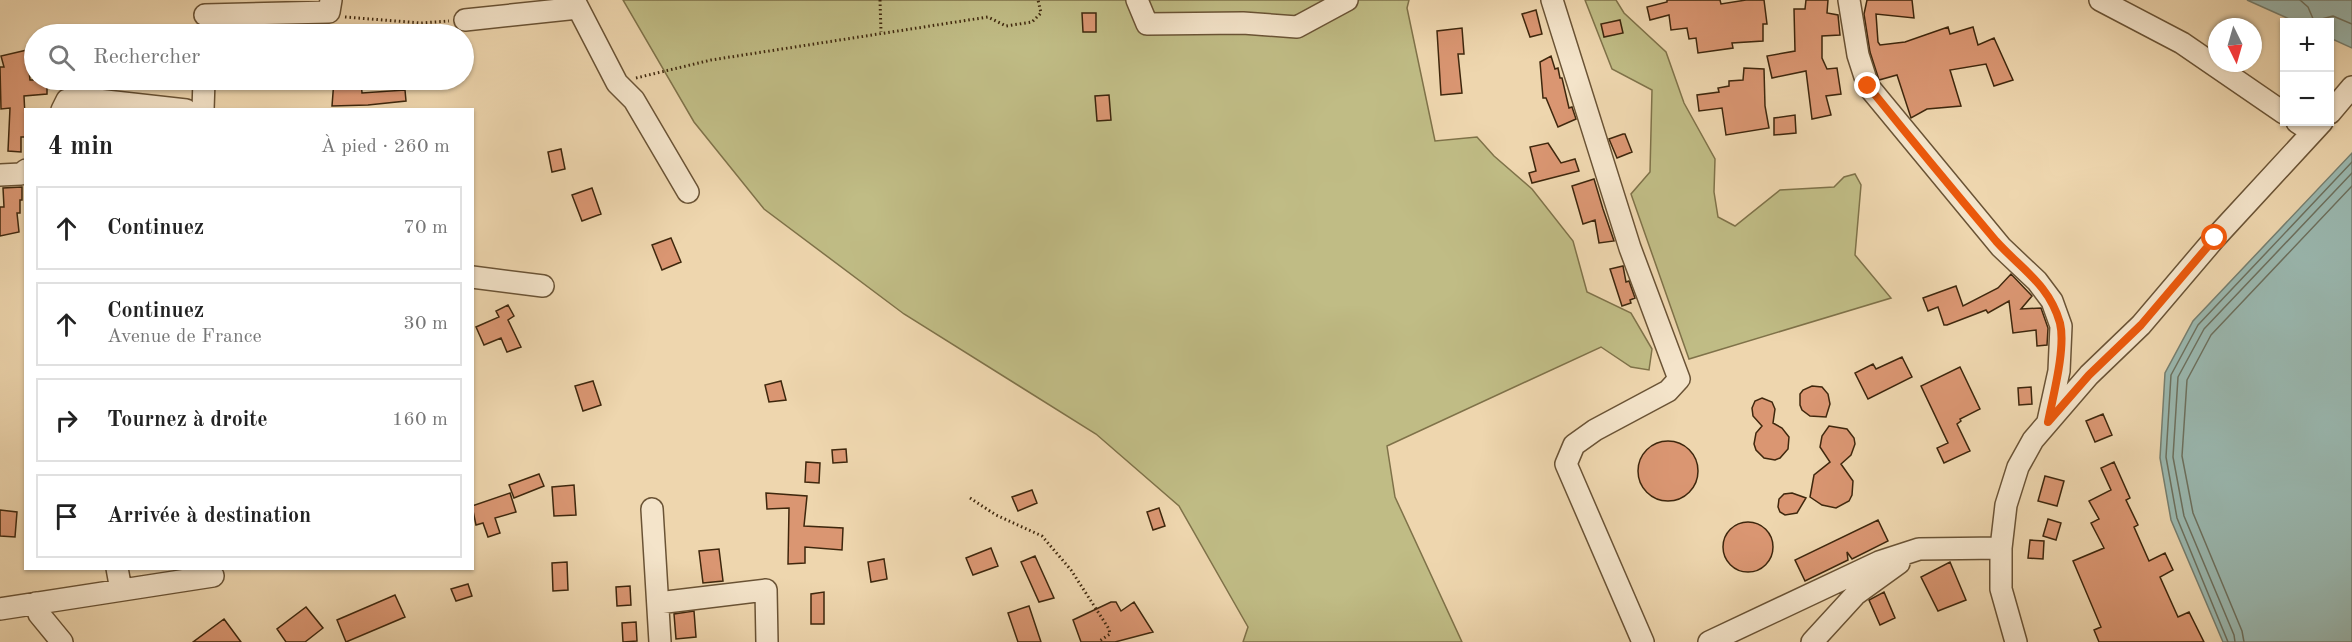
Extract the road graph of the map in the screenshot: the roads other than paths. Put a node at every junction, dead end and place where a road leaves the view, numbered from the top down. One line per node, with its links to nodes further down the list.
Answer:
1 (1137, 0): 2 (street)
2 (1347, 0)
3 (1552, 0): 36 (street)
4 (1849, 0): 23 (street)
5 (2100, 0): 16 (street)
6 (576, 4): 9 (street); 20 (street)
7 (330, 6): 8 (street)
8 (205, 16)
9 (465, 20)
10 (2352, 87): 15 (street)
11 (204, 90): 14 (street)
12 (63, 108): 13 (street)
13 (168, 108)
14 (203, 108)
15 (2334, 108)
16 (2280, 110)
17 (2309, 126): 23 (street)
18 (24, 172): 19 (street)
19 (0, 175)
20 (688, 192)
21 (474, 277): 22 (street)
22 (543, 286)
23 (2048, 422): 25 (street)
24 (652, 509): 31 (street)
25 (2001, 548): 26 (street); 39 (street)
26 (1919, 549): 37 (street); 38 (street)
27 (117, 570): 29 (street)
28 (213, 576): 29 (street)
29 (121, 590): 30 (street)
30 (36, 603): 32 (street); 33 (street)
31 (658, 603): 34 (street); 35 (street)
32 (0, 609)
33 (62, 642)
34 (660, 642)
35 (767, 642)
36 (1643, 642)
37 (1709, 642)
38 (1812, 642)
39 (2016, 642)

